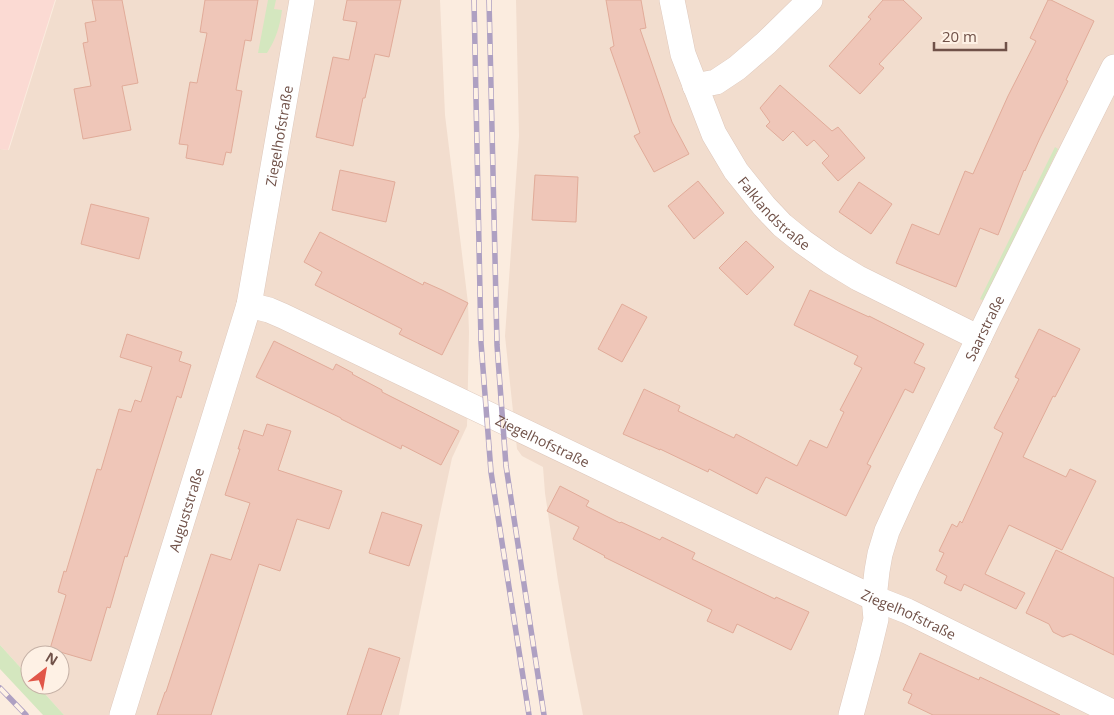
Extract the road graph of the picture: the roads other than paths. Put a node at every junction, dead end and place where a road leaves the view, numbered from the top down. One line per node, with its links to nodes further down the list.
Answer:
1 (302, 0): 6 (street, Ziegelhofstraße)
2 (672, 0): 5 (street, Falklandstraße)
3 (810, 0): 5 (street)
4 (1114, 67): 7 (street, Saarstraße)
5 (695, 86): 7 (street, Falklandstraße)
6 (249, 305): 8 (street, Ziegelhofstraße); 10 (street, Auguststraße)
7 (979, 338): 8 (street, Saarstraße)
8 (874, 598): 9 (street, Ziegelhofstraße); 11 (street, Saarstraße)
9 (1114, 713)
10 (122, 715)
11 (851, 715)

